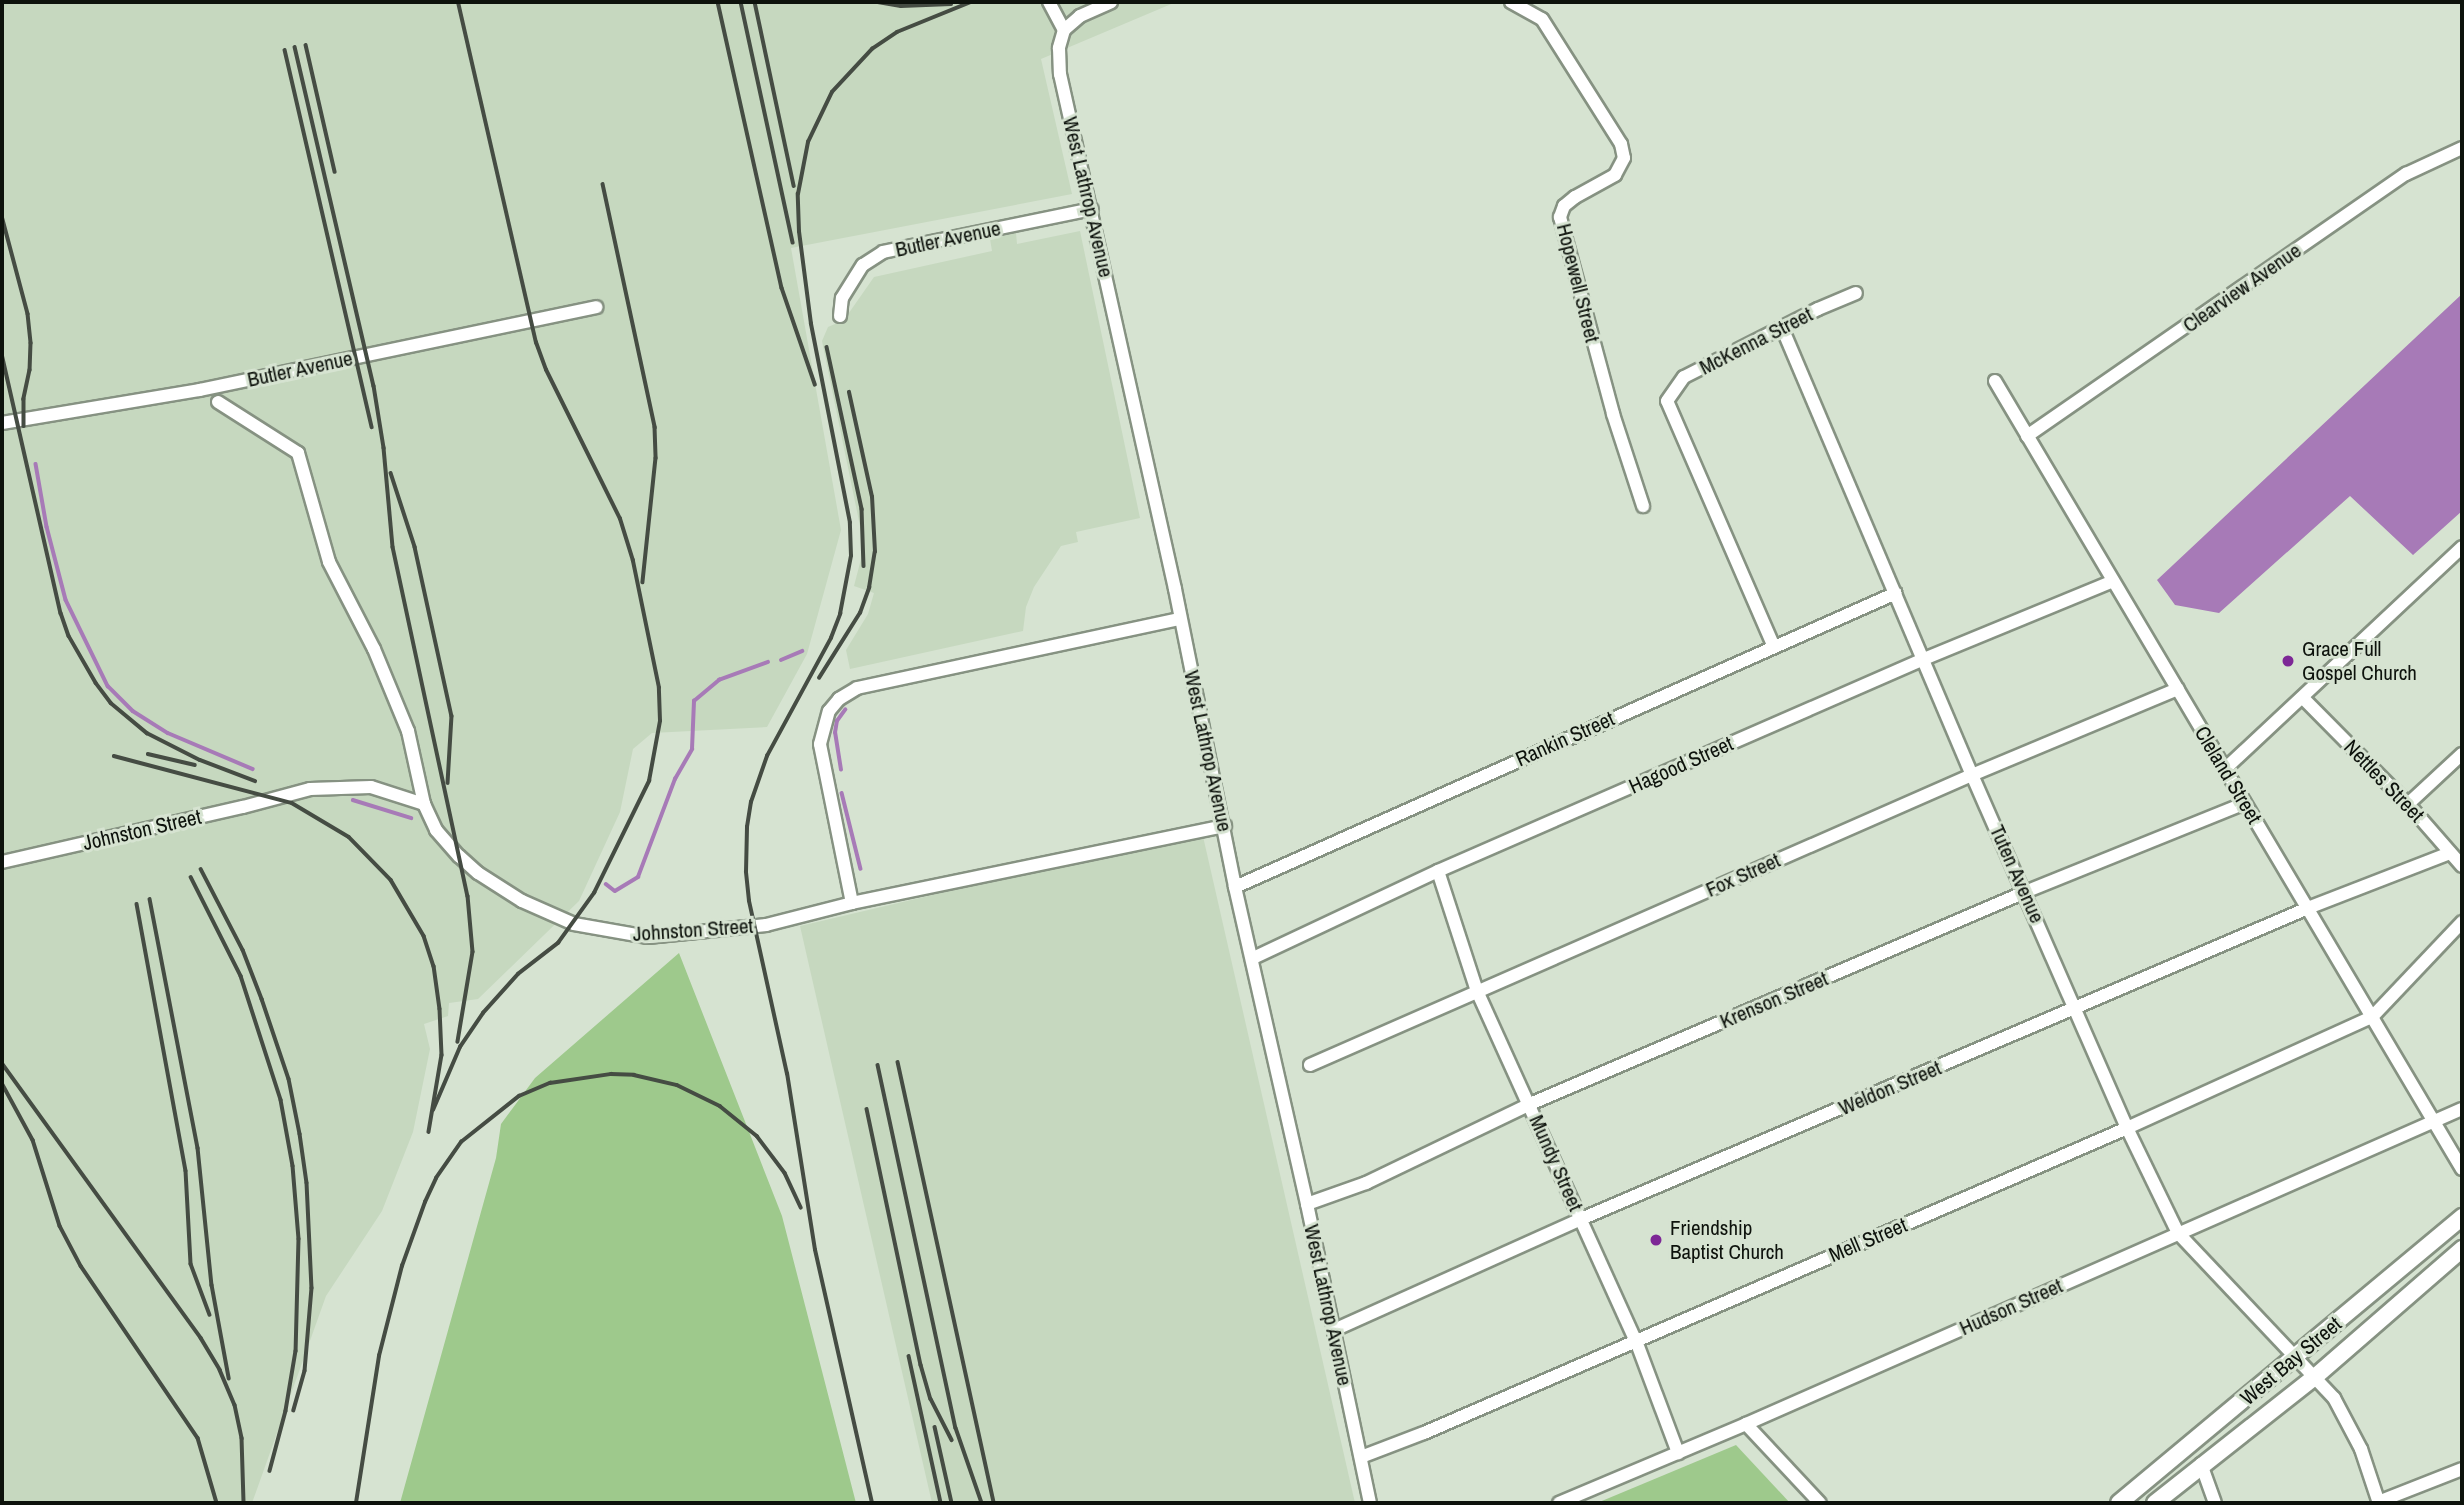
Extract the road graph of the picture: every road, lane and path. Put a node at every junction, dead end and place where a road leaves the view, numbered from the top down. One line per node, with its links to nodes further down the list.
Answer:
1 (1049, 2): 4 (street)
2 (1111, 2): 4 (street)
3 (1511, 2): 15 (street, Hopewell Street)
4 (1064, 30): 6 (street, West Lathrop Avenue)
5 (2462, 148): 14 (street, Clearview Avenue)
6 (1092, 209): 9 (street, Butler Avenue); 19 (street, West Lathrop Avenue)
7 (1856, 293): 10 (street, McKenna Street)
8 (596, 307): 13 (street, Butler Avenue)
9 (840, 316)
10 (1783, 330): 18 (street, Tuten Avenue); 20 (street, McKenna Street)
11 (1995, 381): 14 (street, Cleland Street)
12 (218, 402): 28 (street)
13 (2, 423)
14 (2027, 436): 17 (street, Cleland Street)
15 (1643, 506)
16 (2462, 547): 23 (street)
17 (2113, 581): 21 (street, Hagood Street); 22 (street, Cleland Street)
18 (1896, 593): 20 (street, Rankin Street); 21 (street, Tuten Avenue)
19 (1180, 619): 30 (street, West Lathrop Avenue); 37 (street)
20 (1774, 647): 35 (street, Rankin Street)
21 (1924, 659): 26 (street, Tuten Avenue); 34 (street, Hagood Street)
22 (2178, 689): 25 (street, Cleland Street); 26 (street, Fox Street)
23 (2303, 698): 25 (street); 29 (street, Nettles Street)
24 (2462, 754): 29 (street)
25 (2225, 769): 27 (street, Cleland Street)
26 (1972, 775): 36 (street, Tuten Avenue); 41 (street, Fox Street)
27 (2245, 803): 36 (street, Krenson Street); 38 (street, Cleland Street)
28 (424, 804): 32 (street, Johnston Street); 37 (street, Johnston Street)
29 (2408, 804): 31 (street, Nettles Street)
30 (1225, 826): 35 (street, West Lathrop Avenue); 37 (street, Johnston Street)
31 (2449, 853): 33 (street, Nettles Street); 38 (street, Weldon Street)
32 (2, 862)
33 (2462, 866)
34 (1438, 871): 40 (street, Hagood Street); 41 (street, Mundy Street)
35 (1235, 887): 40 (street, West Lathrop Avenue)
36 (2025, 892): 42 (street, Tuten Avenue); 45 (street, Krenson Street)
37 (852, 903)
38 (2308, 908): 42 (street, Weldon Street); 43 (street, Cleland Street)
39 (2462, 922): 43 (street)
40 (1252, 958): 50 (street, West Lathrop Avenue)
41 (1477, 991): 44 (street, Fox Street); 45 (street, Mundy Street)
42 (2076, 1010): 48 (street, Tuten Avenue); 52 (street, Weldon Street)
43 (2372, 1017): 47 (street, Cleland Street); 48 (street, Mell Street)
44 (1310, 1065)
45 (1530, 1104): 50 (street, Krenson Street); 52 (street, Mundy Street)
46 (2462, 1109): 47 (street, Hudson Street)
47 (2434, 1122): 49 (street, Cleland Street); 53 (street, Hudson Street)
48 (2127, 1128): 53 (street, Tuten Avenue); 56 (street, Mell Street)
49 (2462, 1169)
50 (1307, 1204): 55 (street, West Lathrop Avenue)
51 (2462, 1217): 57 (main road, West Bay Street)
52 (1581, 1219): 55 (street, Weldon Street); 56 (street, Mundy Street)
53 (2178, 1233): 57 (street, Tuten Avenue); 59 (street, Hudson Street)
54 (2462, 1250): 58 (main road, West Bay Street)
55 (1334, 1330): 61 (street, West Lathrop Avenue)
56 (1636, 1341): 60 (street, Mundy Street); 61 (street, Mell Street)
57 (2297, 1357): 58 (street, Tuten Avenue); 67 (main road, West Bay Street)
58 (2316, 1376): 62 (main road, West Bay Street); 70 (street, Tuten Avenue)
59 (1746, 1424): 60 (street, Hudson Street); 66 (street)
60 (1678, 1452): 65 (street, Hudson Street)
61 (1361, 1457): 64 (street, West Lathrop Avenue)
62 (2201, 1464): 68 (main road, West Bay Street); 69 (street)
63 (2462, 1469): 70 (street)
64 (1370, 1503)
65 (1559, 1503)
66 (1820, 1503)
67 (2119, 1503)
68 (2155, 1503)
69 (2215, 1503)
70 (2378, 1503)

